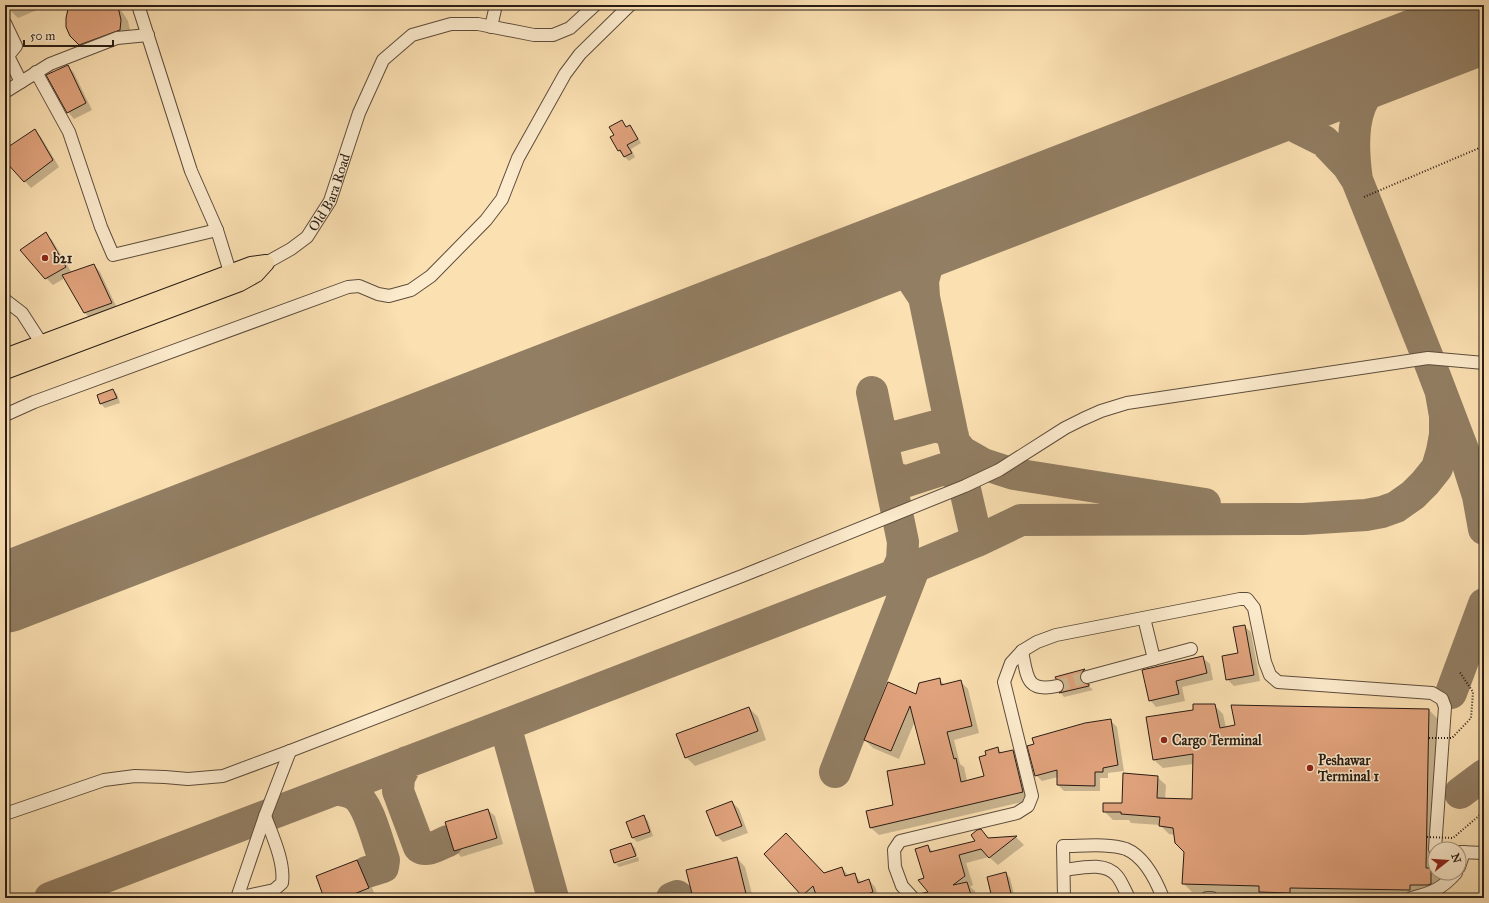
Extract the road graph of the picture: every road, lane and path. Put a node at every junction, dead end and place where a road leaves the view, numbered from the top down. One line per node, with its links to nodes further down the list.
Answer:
1 (138, 5): 7 (street)
2 (496, 5): 6 (street)
3 (595, 5): 6 (street, Old Bara Road)
4 (630, 5): 21 (street)
5 (5, 23): 9 (street)
6 (491, 27): 14 (street, Old Bara Road)
7 (148, 35): 8 (street); 13 (street)
8 (36, 72): 9 (street); 13 (street)
9 (21, 82): 10 (street)
10 (5, 92)
11 (1484, 146): 12 (path)
12 (1364, 197)
13 (217, 230): 15 (street)
14 (266, 263): 15 (main road, Old Bara Road); 20 (main road)
15 (230, 272): 17 (main road, Old Bara Road)
16 (5, 300): 17 (street)
17 (42, 344): 18 (main road, Old Bara Road)
18 (5, 357)
19 (1484, 362): 30 (street)
20 (5, 371)
21 (5, 415)
22 (1144, 618): 24 (street); 25 (street); 35 (street)
23 (1191, 649): 25 (street)
24 (1022, 651): 28 (street); 41 (street)
25 (1154, 658): 27 (street)
26 (1459, 671): 29 (path, bridge)
27 (1087, 677)
28 (1057, 686)
29 (1429, 738)
30 (290, 751): 32 (street); 33 (street)
31 (1484, 800): 34 (path, bridge)
32 (5, 814)
33 (265, 816): 40 (street); 40 (street)
34 (1427, 837)
35 (1436, 841)
36 (1467, 852): 37 (street)
37 (1484, 853)
38 (1064, 870): 42 (street); 43 (street); 44 (street)
39 (1448, 881): 47 (street)
40 (237, 898)
41 (913, 898)
42 (1064, 898)
43 (1129, 898)
44 (1163, 898)
45 (1208, 898): 46 (street)
46 (1212, 898)
47 (1411, 898)

